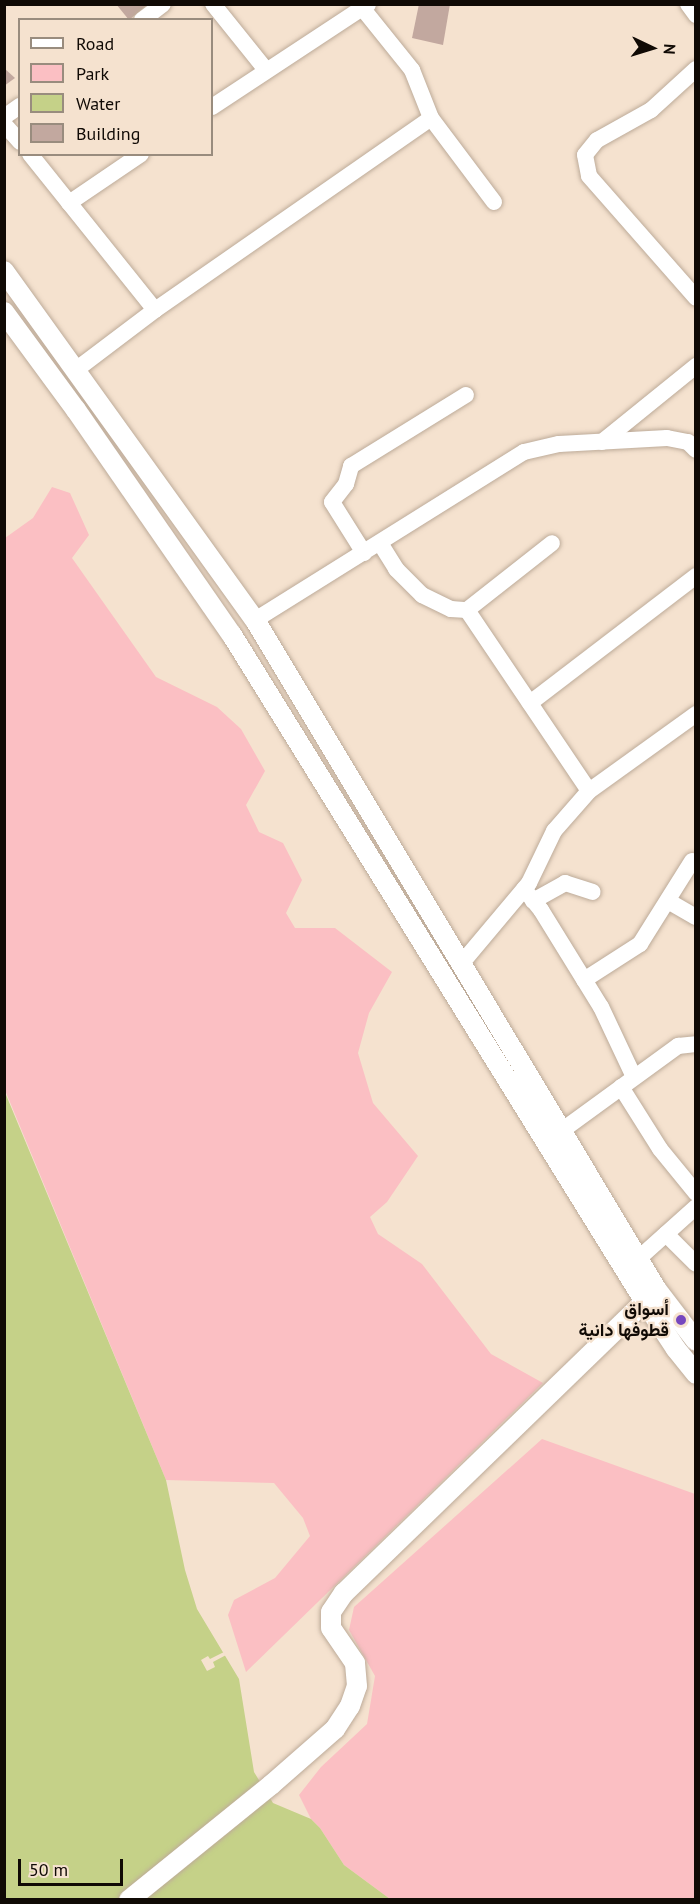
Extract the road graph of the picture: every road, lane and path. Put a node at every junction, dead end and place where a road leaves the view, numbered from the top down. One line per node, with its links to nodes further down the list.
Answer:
1 (163, 4): 6 (street)
2 (213, 4): 8 (street)
3 (688, 4): 5 (street)
4 (363, 6): 8 (street); 12 (street)
5 (696, 15)
6 (145, 18)
7 (696, 69): 20 (street)
8 (266, 70): 9 (street)
9 (213, 106)
10 (18, 107): 11 (street)
11 (4, 117)
12 (431, 118): 17 (street); 21 (street)
13 (4, 124): 14 (street)
14 (18, 140)
15 (32, 156): 18 (street)
16 (138, 156): 18 (street)
17 (494, 202)
18 (69, 203): 21 (street)
19 (4, 271): 23 (street)
20 (696, 298)
21 (155, 310): 23 (street)
22 (4, 312): 25 (street)
23 (72, 363): 25 (street); 27 (street)
24 (696, 366): 29 (street)
25 (49, 372): 28 (street)
26 (466, 395): 33 (street)
27 (96, 396): 28 (street); 36 (street)
28 (76, 410): 49 (street)
29 (602, 441): 30 (street); 31 (street)
30 (696, 450)
31 (380, 543): 33 (street); 35 (street)
32 (552, 543): 35 (street)
33 (364, 553): 36 (street)
34 (696, 576): 37 (street)
35 (467, 610): 37 (street)
36 (255, 620): 45 (street)
37 (530, 703): 39 (street)
38 (696, 714): 39 (street)
39 (589, 791): 42 (street)
40 (692, 861): 43 (street)
41 (593, 892): 42 (street)
42 (529, 895): 45 (street); 46 (street)
43 (668, 901): 44 (street); 46 (street)
44 (696, 917)
45 (461, 963): 49 (street)
46 (584, 980): 48 (street)
47 (696, 1044): 48 (street)
48 (627, 1082): 49 (street); 50 (street)
49 (555, 1136): 53 (street); 55 (street)
50 (696, 1192)
51 (696, 1207): 52 (street)
52 (666, 1234): 53 (street); 54 (street)
53 (638, 1259): 55 (street)
54 (696, 1264)
55 (651, 1296): 56 (street); 57 (street); 58 (street)
56 (696, 1341)
57 (696, 1374)
58 (129, 1899)

